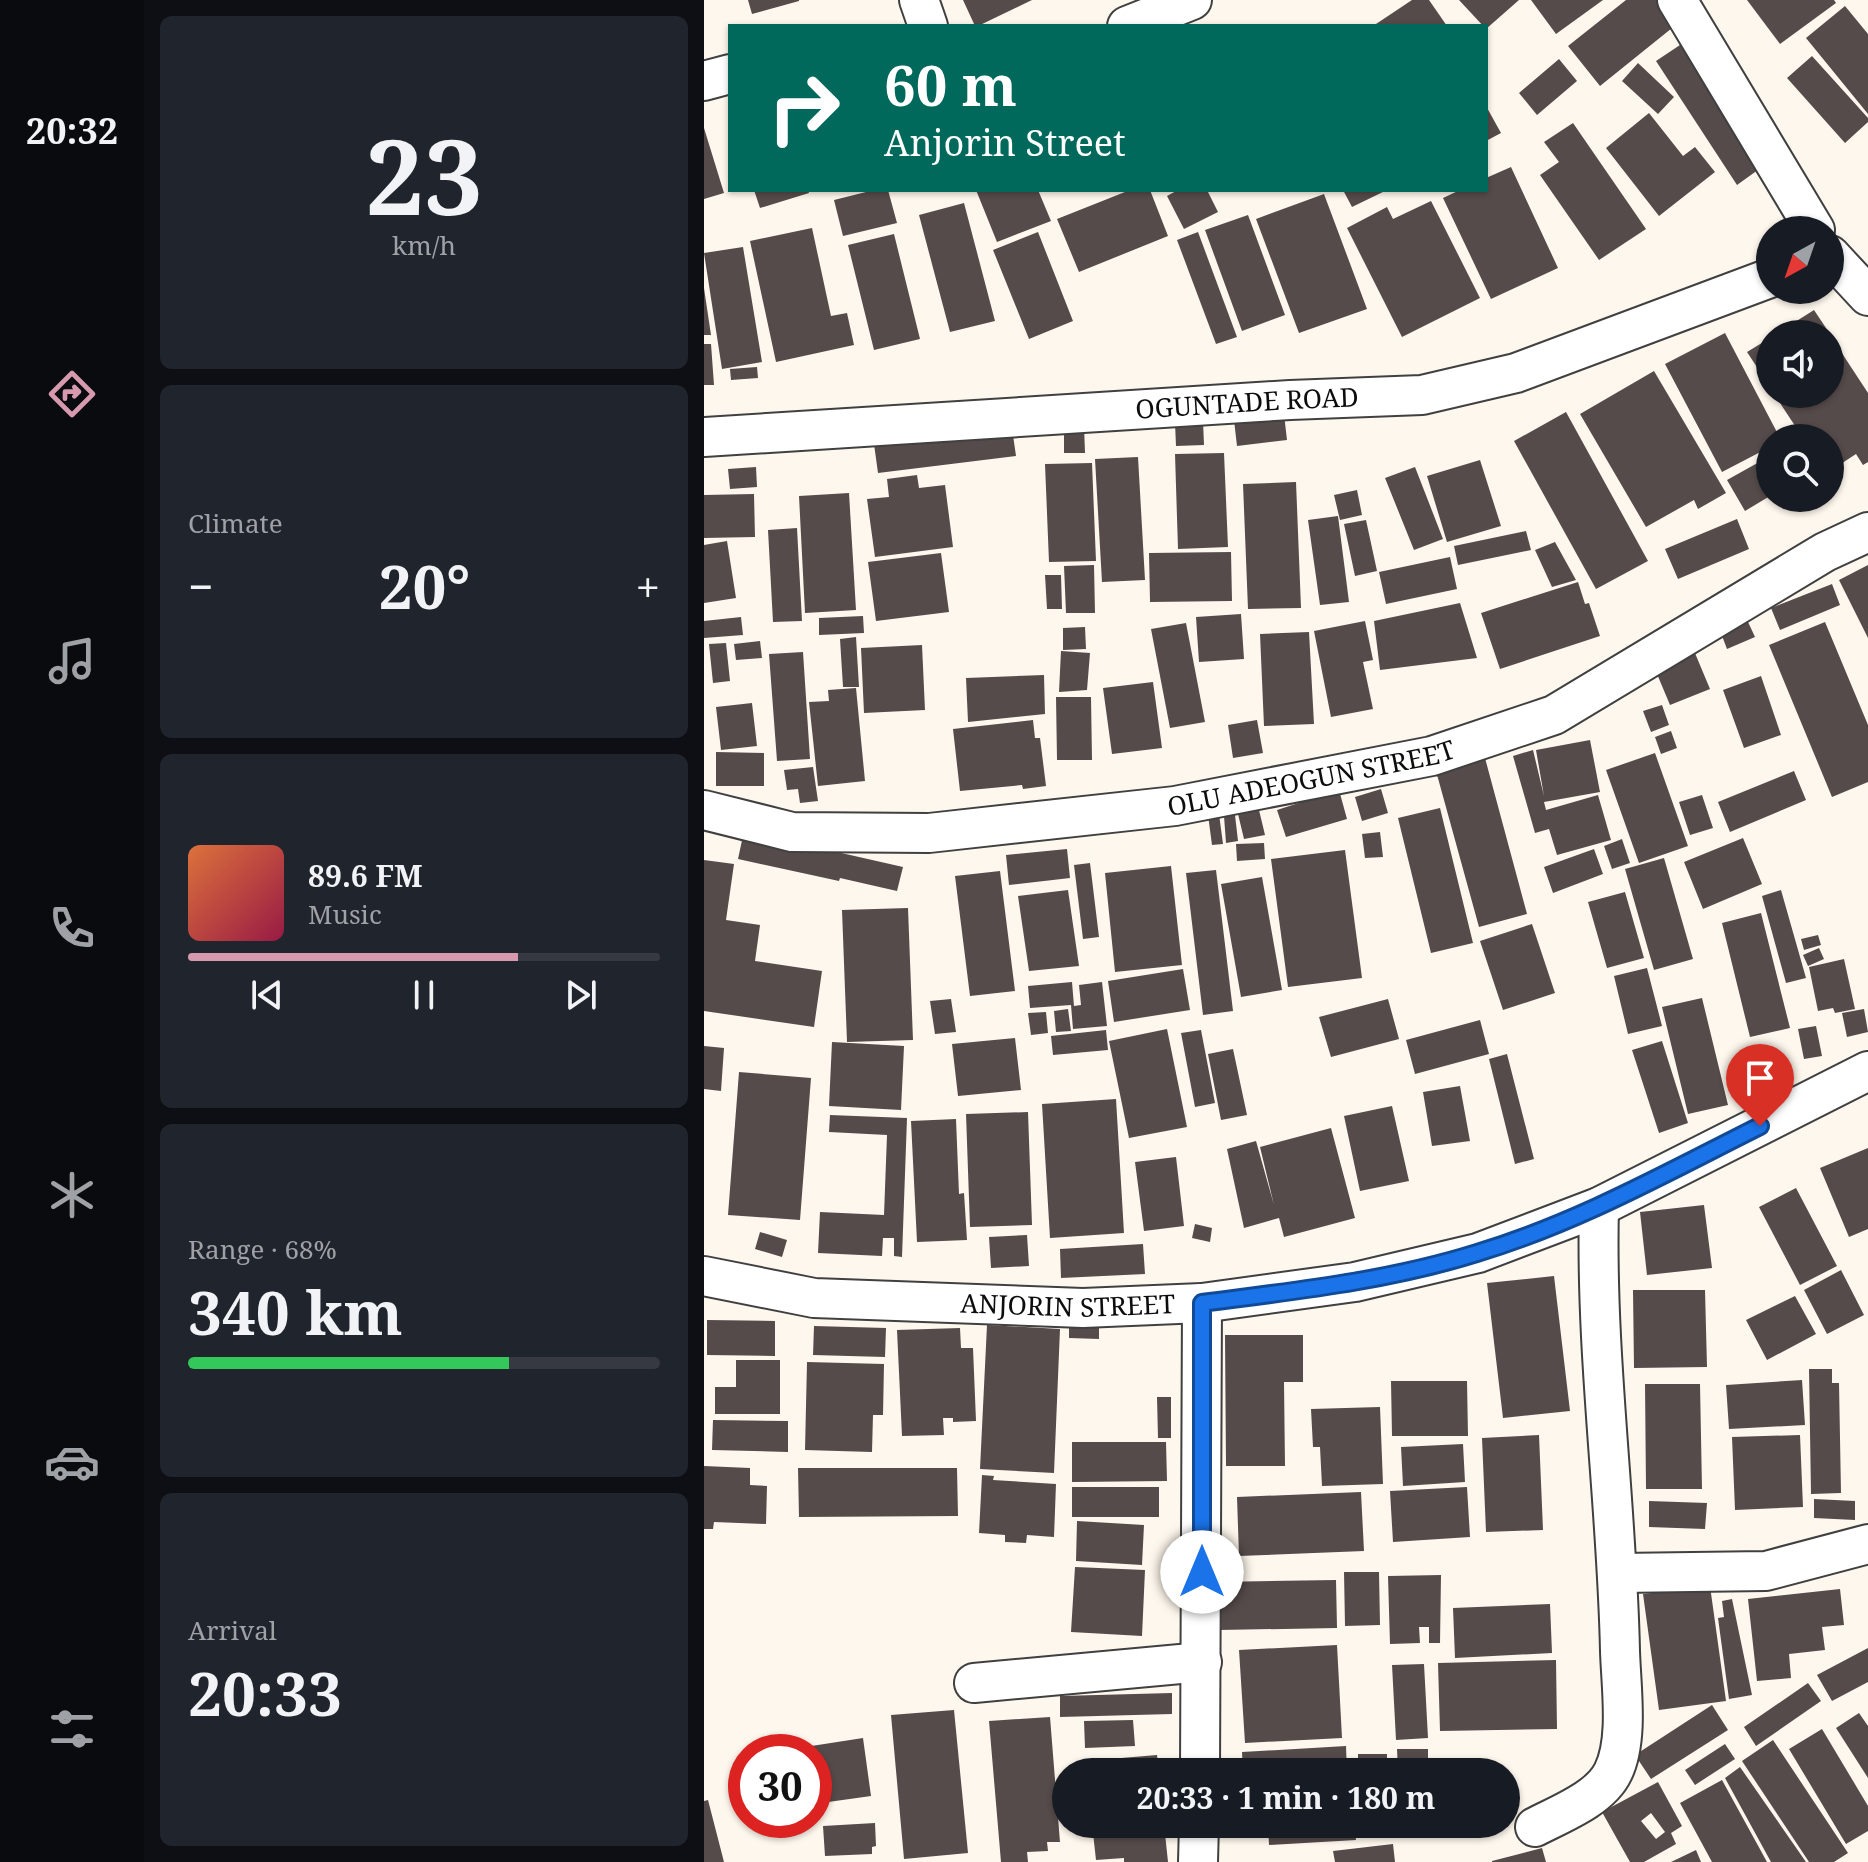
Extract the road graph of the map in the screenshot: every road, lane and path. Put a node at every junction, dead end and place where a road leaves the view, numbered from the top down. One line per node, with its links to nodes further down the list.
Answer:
1 (1192, 0): 3 (street)
2 (1677, 0): 6 (street)
3 (1132, 24)
4 (728, 75): 5 (street)
5 (704, 81)
6 (1807, 216)
7 (1844, 270): 9 (street)
8 (1756, 283): 10 (street, OGUNTADE ROAD)
9 (1868, 296)
10 (704, 437)
11 (1868, 532): 12 (street, OLU ADEOGUN STREET)
12 (704, 810)
13 (1868, 1071): 14 (street, ANJORIN STREET)
14 (1599, 1207): 16 (street, ANJORIN STREET); 18 (street)
15 (704, 1276): 16 (street, ANJORIN STREET)
16 (1202, 1303): 19 (street)
17 (1868, 1544): 18 (street)
18 (1619, 1573): 22 (street)
19 (1202, 1662): 20 (street); 21 (street)
20 (974, 1683)
21 (1200, 1758)
22 (1535, 1827)
23 (1199, 1838): 24 (street)
24 (1198, 1862)

